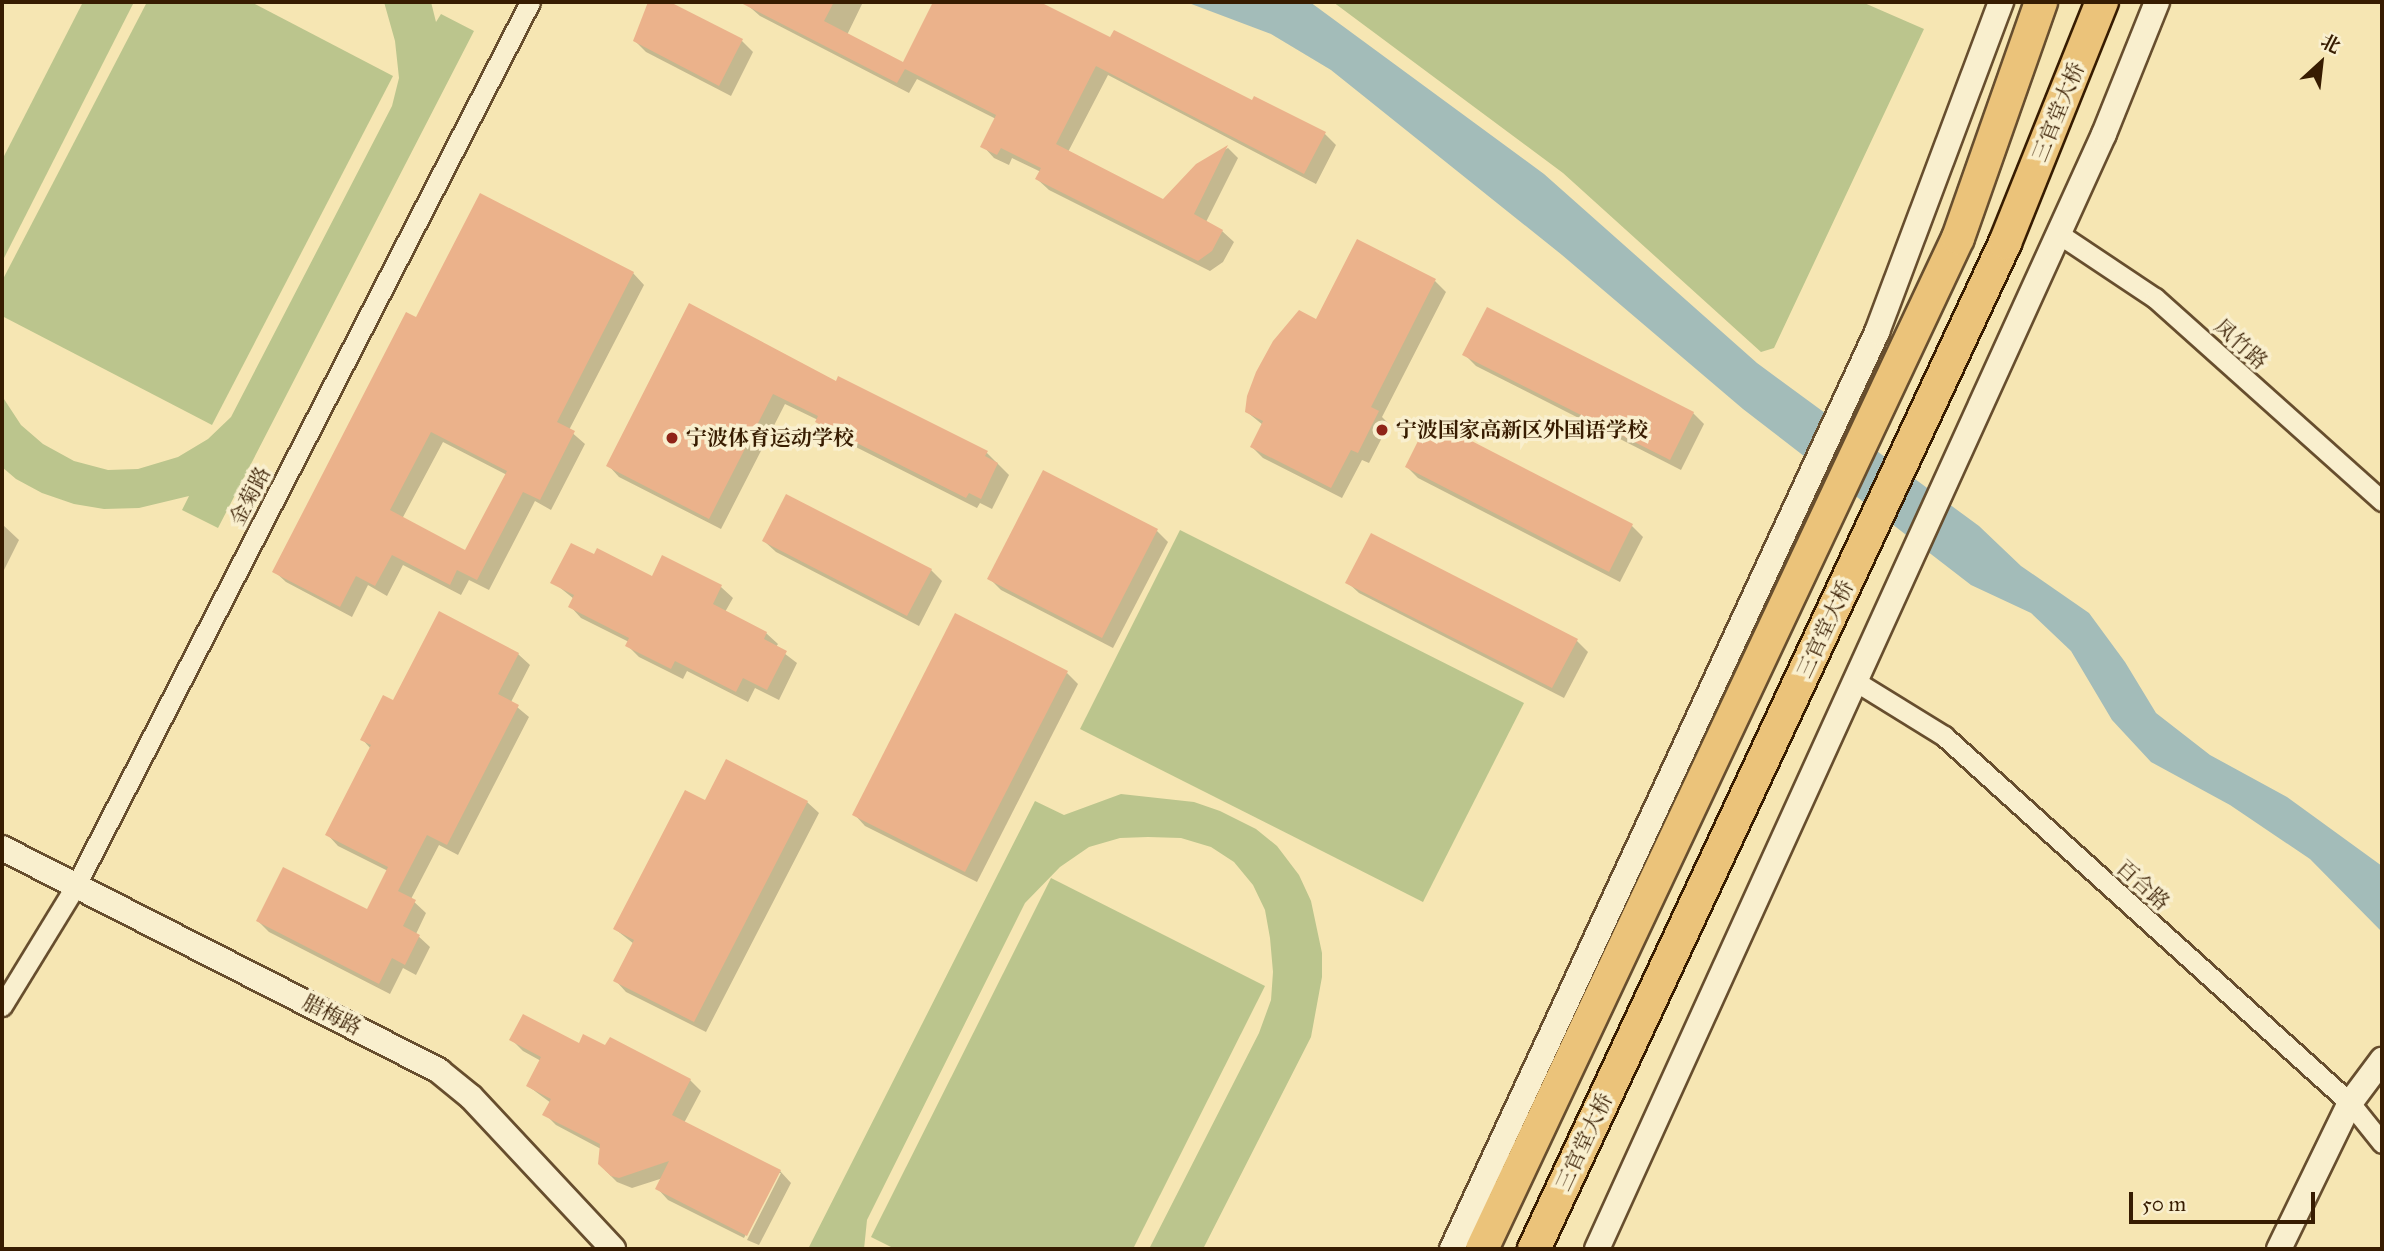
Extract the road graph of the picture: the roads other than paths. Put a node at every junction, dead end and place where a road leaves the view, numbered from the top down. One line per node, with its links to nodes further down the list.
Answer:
1 (530, 2): 10 (street, 金菊路)
2 (2001, 2): 16 (street)
3 (2041, 2): 17 (main road)
4 (2102, 2): 18 (main road, 三官堂大桥, bridge)
5 (2157, 2): 6 (street)
6 (2059, 234): 7 (street, 凤竹路); 8 (street)
7 (2382, 501)
8 (1856, 681): 13 (street, 百合路); 19 (street)
9 (2, 848): 10 (street, 腊梅路)
10 (75, 887): 11 (street, 金菊路); 15 (street, 腊梅路)
11 (2, 1006)
12 (2382, 1060): 13 (street)
13 (2350, 1103): 14 (street, 百合路); 20 (street)
14 (2382, 1143)
15 (613, 1249)
16 (1452, 1249)
17 (1482, 1249)
18 (1534, 1249)
19 (1597, 1249)
20 (2279, 1249)

